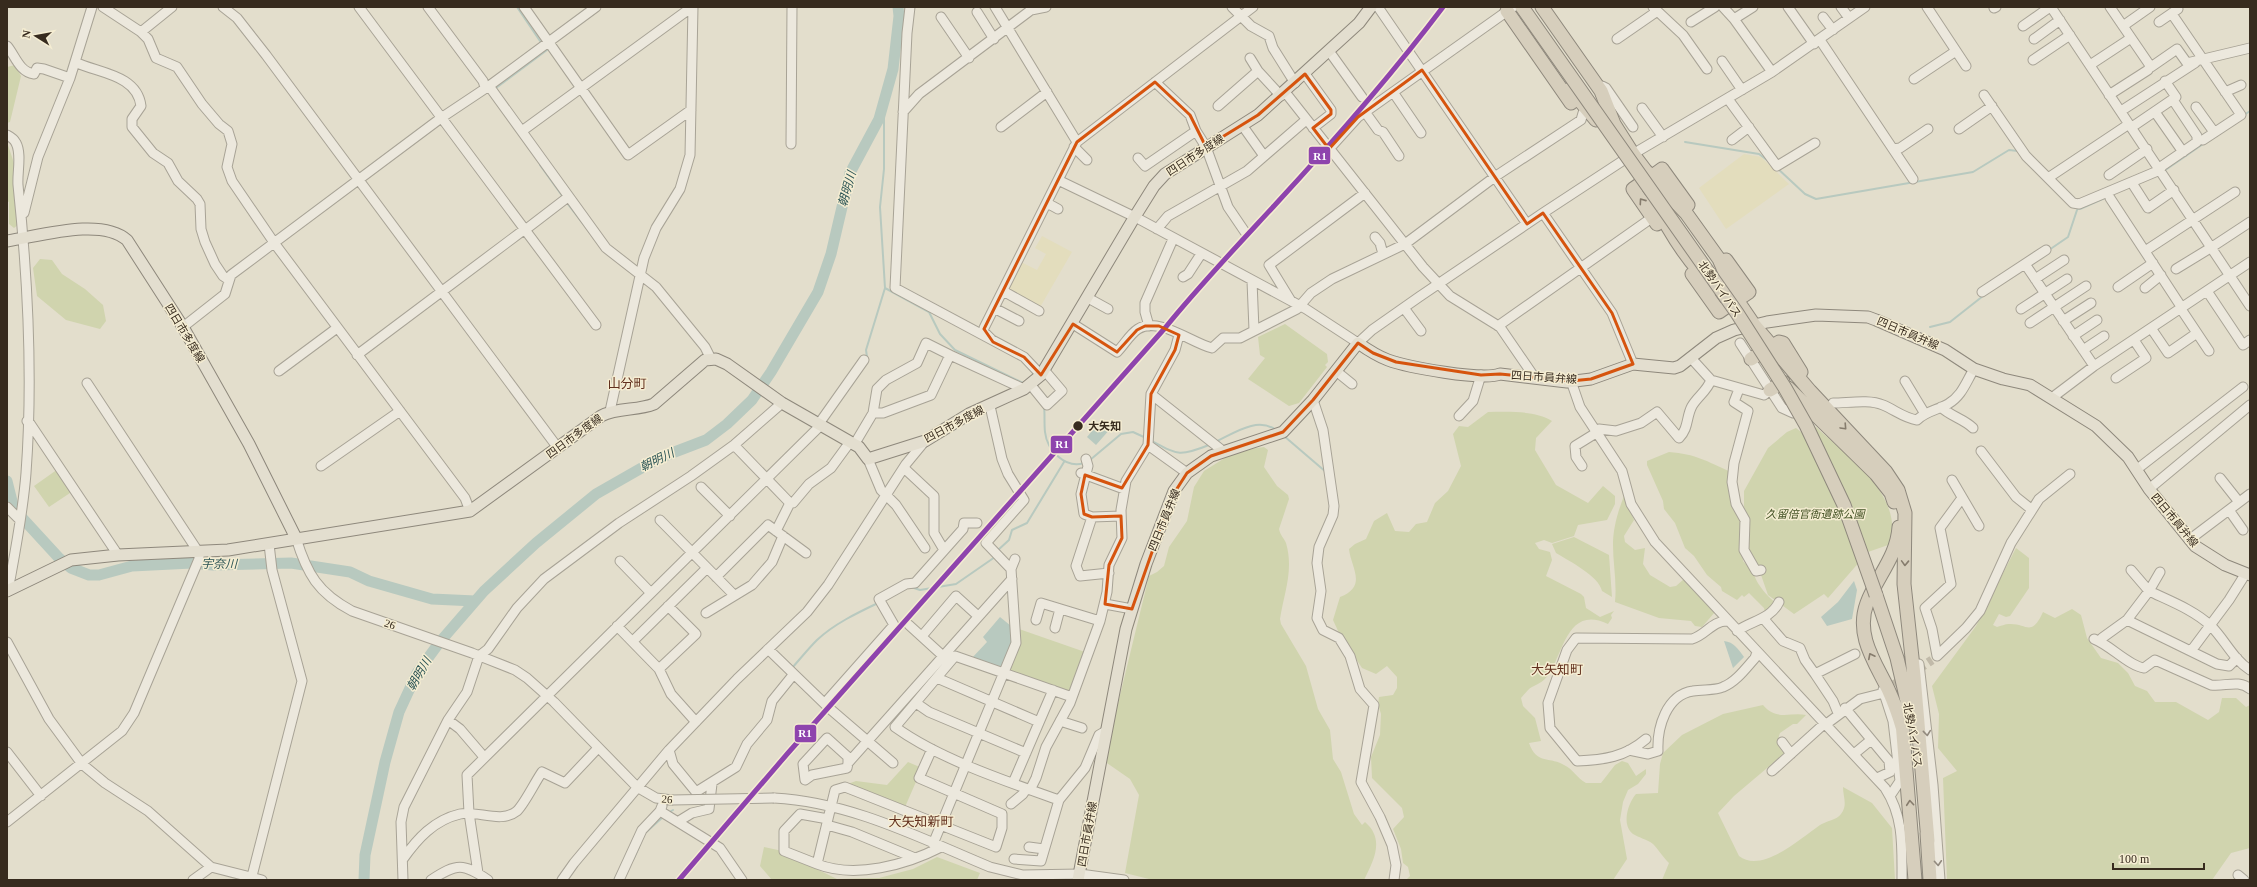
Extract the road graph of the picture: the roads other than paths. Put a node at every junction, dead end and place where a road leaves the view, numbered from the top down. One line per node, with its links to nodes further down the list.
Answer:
1 (92, 7): 65 (street)
2 (103, 7): 46 (street)
3 (172, 7): 46 (street)
4 (223, 7): 139 (street)
5 (360, 7): 103 (street)
6 (428, 7): 80 (street)
7 (524, 7): 53 (street)
8 (596, 7): 53 (street)
9 (693, 7): 81 (street); 97 (street)
10 (792, 7): 122 (street)
11 (910, 7): 98 (street)
12 (995, 7): 44 (street)
13 (1046, 7): 44 (street)
14 (1232, 7): 34 (street)
15 (1253, 7): 34 (street)
16 (1377, 7): 59 (main road, 四日市多度線); 70 (street)
17 (1522, 7): 342 (highway, 北勢バイパス, bridge)
18 (1542, 7): 82 (highway)
19 (1550, 7): 82 (highway)
20 (1715, 7): 40 (street)
21 (1723, 7): 38 (street)
22 (1753, 7): 38 (street)
23 (1788, 7): 54 (street)
24 (1841, 7): 37 (street)
25 (1865, 7): 37 (street)
26 (1927, 7): 58 (street)
27 (2051, 7): 39 (street); 42 (street)
28 (2110, 7): 43 (street)
29 (2150, 7): 43 (street)
30 (1509, 8): 70 (street); 102 (highway); 102 (highway)
31 (1655, 9): 50 (street); 69 (street)
32 (2174, 10): 41 (street); 52 (street)
33 (977, 12): 49 (street)
34 (1241, 16): 77 (street); 78 (street)
35 (941, 17): 60 (street)
36 (1823, 17): 45 (street)
37 (1849, 18): 45 (street)
38 (1734, 19): 72 (street)
39 (2060, 20): 47 (street); 51 (street)
40 (1692, 22)
41 (2159, 22)
42 (2023, 26)
43 (2123, 26): 48 (street)
44 (1008, 28): 49 (street); 84 (street)
45 (1833, 30): 54 (street)
46 (141, 32): 166 (street)
47 (2070, 35): 63 (street); 66 (street)
48 (2131, 38): 66 (street); 68 (street)
49 (994, 39): 60 (street)
50 (1617, 39)
51 (2034, 39)
52 (2190, 40): 57 (street); 62 (street)
53 (548, 42): 80 (street); 81 (street)
54 (1817, 42): 72 (street); 126 (street)
55 (7, 46): 74 (street)
56 (2250, 48): 62 (street)
57 (2177, 49): 62 (street); 68 (street)
58 (1956, 51): 67 (street); 75 (street)
59 (1329, 52): 73 (main road, 四日市多度線); 90 (street)
60 (969, 58): 98 (street)
61 (1250, 58): 71 (street)
62 (2201, 58): 76 (street); 86 (street)
63 (2033, 60)
64 (1722, 61): 83 (street)
65 (75, 62): 74 (street); 186 (street)
66 (2090, 65): 89 (street)
67 (1966, 66)
68 (2150, 66): 89 (street)
69 (1706, 69)
70 (1422, 70): 85 (street); 135 (street)
71 (1258, 71): 87 (street); 93 (street)
72 (1772, 72): 83 (street)
73 (1305, 74): 78 (main road, 四日市多度線); 109 (street)
74 (70, 78): 152 (street)
75 (1914, 79)
76 (2165, 81): 92 (street); 100 (street)
77 (1155, 82): 114 (street); 123 (street)
78 (1295, 83): 87 (main road, 四日市多度線)
79 (2241, 85): 86 (street)
80 (487, 87): 103 (street); 113 (street)
81 (580, 88): 97 (street); 113 (street)
82 (1601, 89): 110 (street); 131 (highway)
83 (1742, 90): 91 (street)
84 (1047, 92): 107 (street); 123 (street)
85 (1393, 92): 99 (street); 116 (street)
86 (2225, 92): 115 (street)
87 (1283, 94): 104 (street); 105 (main road, 四日市多度線)
88 (1984, 95): 94 (street)
89 (2110, 95): 100 (street)
90 (1362, 97)
91 (1728, 99): 108 (street); 118 (street)
92 (2173, 100): 101 (street); 128 (street)
93 (1218, 106)
94 (1992, 106): 112 (street); 137 (street)
95 (2196, 107): 115 (street)
96 (1642, 108): 118 (street)
97 (691, 110): 180 (street)
98 (903, 112): 230 (street)
99 (1365, 112): 125 (street); 130 (street)
100 (2121, 112): 106 (street)
101 (2156, 112): 106 (street); 128 (street)
102 (1589, 116): 131 (highway); 135 (street)
103 (441, 118): 139 (street); 159 (street)
104 (1306, 120): 109 (street); 129 (street)
105 (1242, 125): 124 (main road, 四日市多度線); 129 (street)
106 (2130, 126): 127 (street); 137 (street)
107 (1001, 127)
108 (1749, 127): 119 (street); 121 (street)
109 (1313, 128): 125 (street)
110 (1633, 128)
111 (1928, 129): 126 (street)
112 (1959, 130)
113 (522, 131): 148 (street)
114 (1196, 131): 124 (street); 132 (street)
115 (2214, 132): 120 (street)
116 (1421, 133)
117 (7, 135): 152 (street)
118 (1663, 137): 131 (street)
119 (1732, 140)
120 (2203, 140)
121 (1815, 143)
122 (791, 144)
123 (1075, 144): 133 (street); 140 (street)
124 (1206, 147): 143 (street); 154 (main road, 四日市多度線)
125 (1330, 148): 146 (street)
126 (1893, 149): 138 (street)
127 (2147, 149): 134 (street); 136 (street)
128 (2183, 152): 134 (street)
129 (1264, 156): 143 (street)
130 (1399, 156)
131 (1630, 156): 141 (highway); 151 (street)
132 (1138, 158)
133 (1087, 160)
134 (2161, 171): 142 (street); 144 (street)
135 (1496, 176): 157 (street); 167 (street)
136 (2109, 176)
137 (2048, 178): 142 (street)
138 (1913, 179)
139 (358, 180): 166 (street); 194 (street)
140 (1058, 180): 149 (street); 154 (street)
141 (1647, 180): 153 (highway, one-way to 141); 160 (highway); 169 (highway)
142 (2133, 185): 144 (street)
143 (1222, 186): 158 (street); 161 (street)
144 (2174, 190): 155 (street)
145 (2234, 192): 155 (street)
146 (1365, 193): 167 (street); 198 (street)
147 (2110, 198): 171 (street)
148 (566, 199): 159 (street); 180 (street)
149 (1047, 203): 150 (street); 192 (street)
150 (1058, 209)
151 (1543, 213): 157 (street); 178 (street)
152 (23, 217): 162 (street)
153 (1653, 217): 169 (highway); 178 (street)
154 (1134, 218): 158 (street); 197 (main road, 四日市多度線)
155 (2193, 219): 168 (street); 171 (street)
156 (2250, 222): 168 (street)
157 (1527, 224): 188 (street)
158 (1157, 229): 164 (street)
159 (525, 230): 194 (street); 215 (street)
160 (1702, 231): 169 (highway); 199 (highway)
161 (1245, 232)
162 (25, 238): 165 (main road, 四日市多度線); 219 (main road, 四日市多度線); 275 (street)
163 (1375, 238): 173 (street)
164 (1173, 239): 172 (street); 216 (street)
165 (7, 241)
166 (275, 244): 186 (street); 220 (street)
167 (1405, 244): 173 (street); 188 (street)
168 (2212, 247): 179 (street); 182 (street)
169 (1677, 248): 199 (highway)
170 (2046, 250): 177 (street)
171 (2145, 251): 176 (street)
172 (1201, 254): 183 (street); 187 (street)
173 (1383, 254): 201 (street)
174 (2064, 260): 184 (street)
175 (2250, 262): 182 (street)
176 (2153, 263): 181 (street); 190 (street)
177 (2026, 266): 184 (street); 195 (street)
178 (1581, 268): 217 (street); 241 (street)
179 (2176, 269)
180 (640, 273): 239 (street); 271 (street)
181 (2161, 276): 191 (street); 206 (street)
182 (2230, 276): 193 (street); 202 (street)
183 (1183, 277)
184 (2035, 279): 196 (street)
185 (2067, 279): 196 (street)
186 (229, 280): 219 (street)
187 (1252, 281): 198 (street); 222 (street)
188 (1439, 284): 205 (street); 217 (street)
189 (2086, 286): 203 (street)
190 (2118, 286)
191 (2145, 288)
192 (1003, 291): 204 (street); 209 (street)
193 (2207, 291): 206 (street); 229 (street)
194 (442, 292): 236 (street); 284 (street)
195 (1982, 292)
196 (2044, 293): 203 (street); 208 (street)
197 (1088, 298): 207 (street); 214 (main road, 四日市多度線)
198 (1291, 302): 201 (street)
199 (1735, 302): 218 (highway)
200 (2091, 303): 212 (street)
201 (1301, 306): 222 (street); 231 (street)
202 (2250, 306)
203 (2054, 307): 212 (street); 213 (street)
204 (994, 308): 211 (street); 230 (street)
205 (1404, 308): 223 (street); 231 (street)
206 (2181, 308): 221 (street); 224 (street)
207 (1108, 309)
208 (2022, 309)
209 (1039, 311)
210 (2097, 320): 226 (street)
211 (1019, 321)
212 (2063, 321): 226 (street)
213 (2030, 323)
214 (1073, 324): 216 (street); 246 (main road, 四日市多度線)
215 (596, 325)
216 (1149, 326): 225 (street)
217 (1498, 326): 248 (street)
218 (1751, 326): 235 (highway); 238 (main road, 四日市員弁線); 243 (main road, 四日市員弁線)
219 (183, 327): 317 (main road, 四日市多度線)
220 (337, 328): 236 (street); 244 (street)
221 (2151, 328): 224 (street); 228 (street)
222 (1254, 330): 225 (street)
223 (1421, 331)
224 (2197, 334): 234 (street)
225 (1179, 335): 261 (street)
226 (2073, 336): 233 (street)
227 (2104, 336): 233 (street)
228 (2134, 340): 242 (street); 249 (street)
229 (2250, 340)
230 (993, 342): 246 (street)
231 (1358, 343): 245 (main road, 四日市員弁線); 247 (main road, 四日市員弁線)
232 (1740, 343): 235 (street)
233 (2083, 350): 242 (street)
234 (2209, 351)
235 (1762, 353): 253 (highway); 259 (street); 260 (highway)
236 (357, 355): 270 (street)
237 (950, 355): 256 (street); 272 (street); 272 (street)
238 (1691, 358): 241 (main road, 四日市員弁線); 250 (street)
239 (711, 359): 264 (main road); 271 (main road, 四日市多度線)
240 (864, 360): 276 (street)
241 (1633, 364): 251 (main road, 四日市員弁線)
242 (2094, 366): 262 (street)
243 (1974, 369): 262 (main road, 四日市員弁線); 269 (street)
244 (279, 371)
245 (1336, 371): 255 (street); 263 (main road, 四日市員弁線)
246 (1043, 373): 256 (main road, 四日市多度線); 256 (street)
247 (1481, 375): 248 (main road, 四日市員弁線); 274 (street)
248 (1534, 378): 251 (main road, 四日市員弁線)
249 (2116, 378)
250 (1711, 380): 258 (street); 278 (street)
251 (1571, 381): 278 (street)
252 (1905, 381): 273 (street)
253 (1783, 382): 259 (highway); 266 (highway)
254 (87, 383): 325 (street)
255 (1352, 384)
256 (1027, 387): 268 (main road, 四日市多度線)
257 (2243, 387): 290 (street)
258 (1740, 389): 259 (street); 330 (street)
259 (1770, 390): 266 (street)
260 (1810, 391): 266 (highway); 337 (highway, one-way to 337)
261 (1151, 394): 280 (street); 283 (street)
262 (2053, 397): 290 (main road, 四日市員弁線)
263 (1313, 400): 283 (main road, 四日市員弁線); 450 (street)
264 (781, 402): 276 (main road); 282 (street)
265 (1833, 403): 273 (street)
266 (1801, 405): 372 (highway, one-way to 266)
267 (2250, 405): 298 (street)
268 (990, 406): 279 (main road, 四日市多度線); 329 (street)
269 (1941, 407): 273 (street); 277 (street)
270 (400, 411): 287 (street); 307 (street)
271 (610, 411): 284 (main road, 四日市多度線)
272 (873, 413): 281 (street)
273 (1925, 414)
274 (1459, 416)
275 (27, 421): 310 (street); 324 (street)
276 (819, 425): 281 (main road); 294 (street)
277 (1973, 428)
278 (1596, 433): 288 (street); 352 (street)
279 (925, 441): 286 (main road, 四日市多度線); 289 (street)
280 (1148, 442): 291 (street); 297 (street)
281 (852, 443): 286 (main road); 303 (street)
282 (734, 445): 294 (street); 366 (street)
283 (1217, 445): 291 (main road, 四日市員弁線)
284 (558, 448): 307 (main road, 四日市多度線)
285 (1981, 451): 305 (street)
286 (868, 459): 300 (street)
287 (321, 466)
288 (1582, 466)
289 (904, 468): 300 (street); 321 (street)
290 (2136, 470): 298 (main road, 四日市員弁線)
291 (1188, 473): 347 (main road, 四日市員弁線)
292 (2070, 474): 305 (street)
293 (2220, 478): 302 (street)
294 (767, 479): 303 (street); 308 (street)
295 (1952, 480): 301 (street)
296 (701, 487): 308 (street)
297 (1124, 489): 309 (street); 311 (street)
298 (2149, 489): 318 (main road, 四日市員弁線)
299 (2250, 494): 302 (street)
300 (886, 495): 320 (street); 363 (street)
301 (1962, 498): 305 (street); 314 (street)
302 (2238, 502): 306 (street)
303 (790, 503): 316 (street)
304 (7, 506): 310 (street)
305 (2031, 509)
306 (2228, 510): 315 (street); 318 (street)
307 (470, 511): 317 (main road, 四日市多度線)
308 (730, 516): 322 (street)
309 (1121, 516): 311 (street); 333 (street)
310 (21, 517): 338 (street)
311 (1092, 517): 333 (street)
312 (660, 520): 322 (street)
313 (977, 523): 321 (street)
314 (1979, 526)
315 (2244, 530)
316 (779, 533): 323 (street); 335 (street); 341 (street)
317 (296, 538): 319 (main road, 四日市多度線); 366 (street, 26)
318 (2189, 540): 334 (main road, 四日市員弁線)
319 (269, 544): 325 (main road, 四日市多度線); 442 (street)
320 (925, 548)
321 (944, 550): 382 (street)
322 (692, 553): 328 (street); 340 (street)
323 (806, 553)
324 (118, 555): 325 (main road, 四日市多度線); 338 (main road, 四日市多度線)
325 (198, 559): 410 (street)
326 (1015, 559): 329 (street)
327 (620, 561): 340 (street)
328 (707, 568): 335 (street); 345 (street)
329 (1011, 569): 336 (street)
330 (1761, 570)
331 (2132, 570): 339 (street)
332 (2160, 572): 339 (street)
333 (1109, 574): 344 (street)
334 (2249, 574): 357 (street)
335 (716, 577): 341 (street)
336 (1012, 579): 349 (street); 373 (street)
337 (1904, 584): 430 (highway); 454 (street, one-way to 454)
338 (8, 591)
339 (2149, 591): 353 (street); 357 (street)
340 (651, 593): 356 (street)
341 (734, 595): 348 (street)
342 (1876, 595): 392 (highway, 北勢バイパス); 430 (highway, 北勢バイパス)
343 (1779, 602): 350 (street)
344 (1105, 604): 347 (street); 354 (street)
345 (668, 606): 361 (street); 370 (street)
346 (1060, 609): 351 (street); 354 (street); 358 (street)
347 (1132, 609): 393 (main road, 四日市員弁線)
348 (706, 613)
349 (978, 616): 360 (street); 368 (street)
350 (1763, 618): 359 (street); 374 (street)
351 (1036, 620)
352 (1727, 620): 359 (street); 402 (street)
353 (2127, 620): 364 (street); 377 (street)
354 (1100, 621): 381 (street)
355 (909, 625): 360 (street)
356 (617, 626): 361 (street); 380 (street)
357 (2210, 626): 364 (street); 369 (street)
358 (1055, 628)
359 (1737, 631): 365 (street)
360 (922, 636): 368 (street)
361 (633, 641): 370 (street)
362 (7, 642): 410 (street)
363 (768, 649): 375 (street); 387 (street)
364 (2191, 651): 369 (street)
365 (1757, 652): 390 (street); 402 (street)
366 (476, 654): 380 (street, 26); 386 (street)
367 (1855, 654): 374 (street)
368 (944, 656): 397 (street)
369 (2237, 658): 371 (street)
370 (659, 669): 387 (street)
371 (2250, 670)
372 (1880, 672): 392 (highway); 420 (street)
373 (1005, 674): 376 (street); 378 (street); 384 (street)
374 (1815, 674): 385 (street)
375 (794, 675): 382 (street); 415 (street)
376 (937, 678): 383 (street); 384 (street)
377 (2250, 689)
378 (1053, 690): 381 (street); 388 (street)
379 (1880, 694): 385 (street)
380 (547, 696): 399 (street, 26); 407 (street)
381 (1072, 697): 389 (street)
382 (825, 703): 397 (street)
383 (916, 703): 394 (street); 400 (street)
384 (993, 703): 388 (street); 394 (street)
385 (1842, 711): 390 (street); 396 (street)
386 (448, 720): 407 (street); 435 (street)
387 (696, 722): 401 (street)
388 (1039, 722): 404 (street)
389 (1060, 722): 391 (street); 417 (street)
390 (1825, 724): 405 (street); 406 (street)
391 (1082, 728)
392 (1903, 730): 452 (highway, 北勢バイパス, one-way to 392)
393 (1106, 731): 422 (street); 441 (main road, 四日市員弁線)
394 (980, 734): 404 (street); 411 (street)
395 (1646, 739): 402 (street)
396 (1871, 740): 406 (street); 413 (street)
397 (868, 741): 408 (street); 409 (street)
398 (1782, 742): 405 (street)
399 (598, 748): 416 (street, 26); 425 (street)
400 (932, 749): 411 (street); 418 (street)
401 (669, 750): 415 (street); 416 (street)
402 (1629, 750)
403 (7, 752): 419 (street)
404 (1026, 753): 414 (street)
405 (1791, 754): 412 (street)
406 (1854, 754): 413 (street)
407 (484, 757): 425 (street)
408 (848, 763): 408 (street)
409 (893, 763)
410 (82, 764): 419 (street); 438 (street)
411 (968, 764): 414 (street); 418 (street)
412 (1772, 771)
413 (1877, 778): 420 (street)
414 (1013, 783): 417 (street)
415 (712, 784): 426 (street)
416 (636, 787): 421 (street, 26); 447 (street)
417 (1028, 789): 422 (street); 423 (street)
418 (955, 793): 429 (street); 429 (street)
419 (41, 796): 427 (street)
420 (1890, 796): 451 (street)
421 (668, 800): 424 (street, 26, bridge); 426 (street)
422 (1059, 800): 433 (street)
423 (1012, 804)
424 (832, 806): 428 (street); 429 (street); 431 (street, 26)
425 (469, 814): 435 (street); 440 (street)
426 (668, 816): 439 (street); 448 (street)
427 (7, 822)
428 (827, 822): 434 (street); 437 (street); 437 (street)
429 (942, 825): 431 (street)
430 (1928, 841): 453 (highway, 北勢バイパス)
431 (937, 846): 434 (street); 441 (street, 26)
432 (1029, 847): 433 (street)
433 (1044, 849): 436 (street)
434 (915, 858): 437 (street)
435 (403, 859): 445 (street)
436 (1014, 859)
437 (817, 864)
438 (211, 867): 442 (street); 443 (street)
439 (621, 873)
440 (482, 877): 446 (street)
441 (1079, 877): 449 (street, 26)
442 (251, 879): 444 (street)
443 (193, 880)
444 (262, 880)
445 (403, 880)
446 (431, 880)
447 (562, 880)
448 (742, 880)
449 (1124, 880)
450 (1394, 880)
451 (1902, 880)
452 (1915, 880)
453 (1930, 880)
454 (1940, 880)

